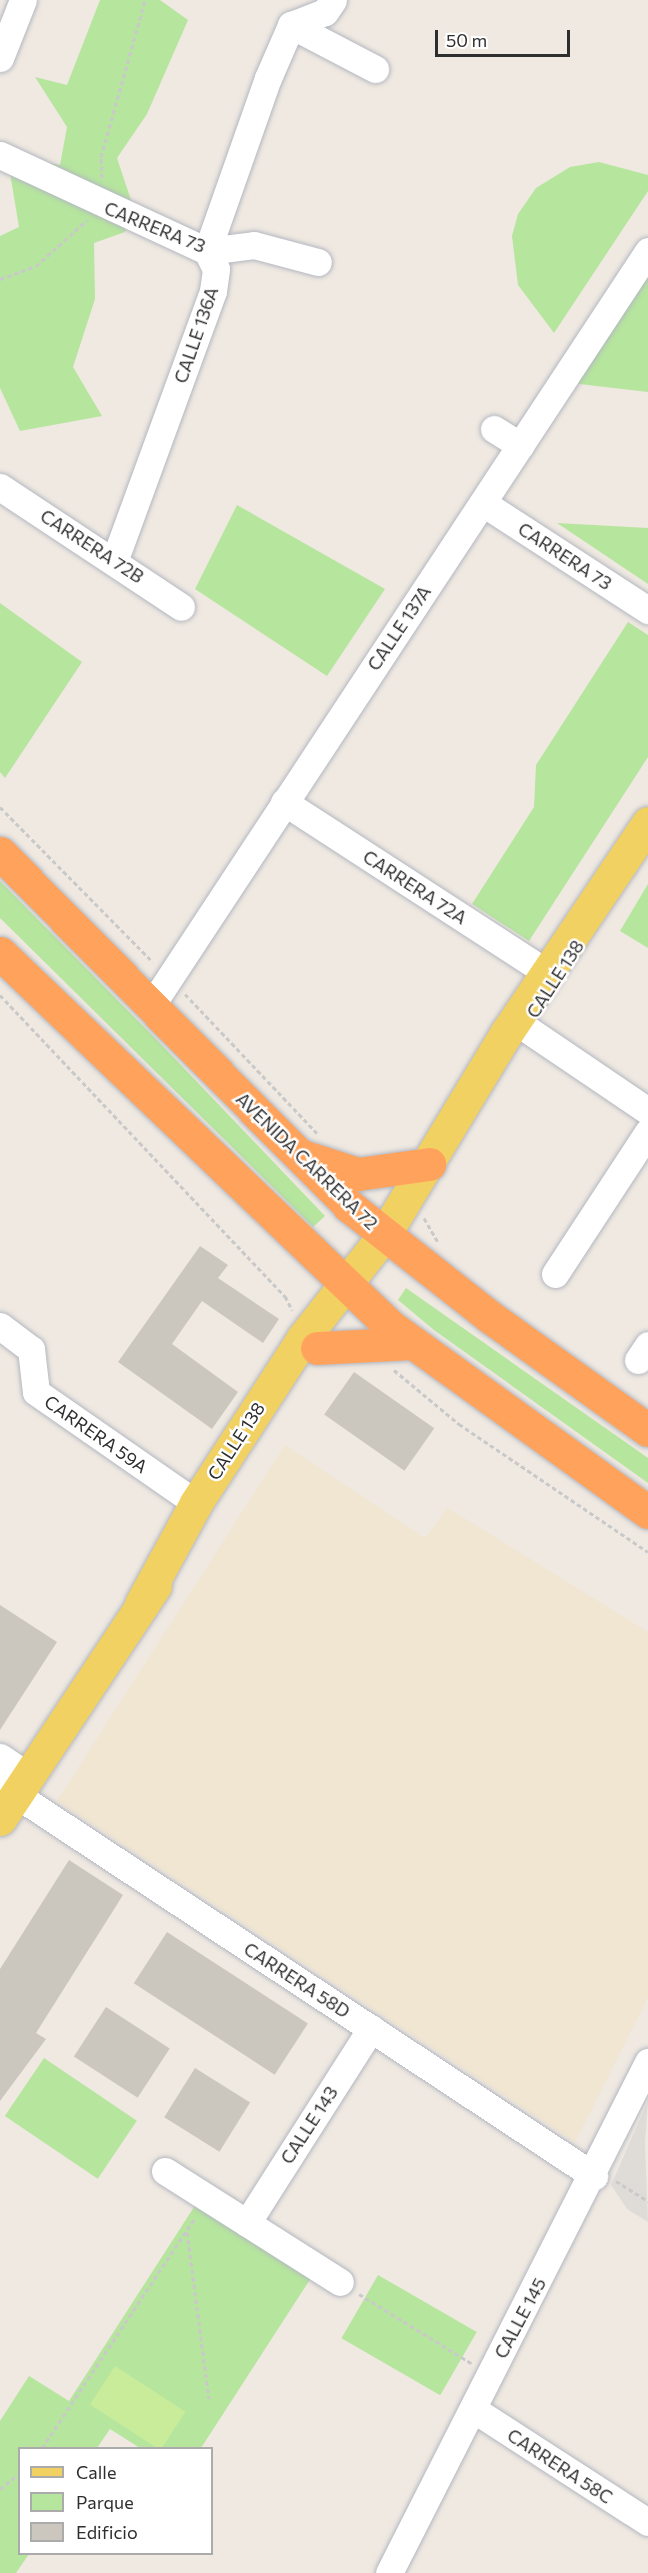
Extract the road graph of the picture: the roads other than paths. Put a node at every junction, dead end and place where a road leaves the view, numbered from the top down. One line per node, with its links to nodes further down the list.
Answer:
1 (23, 0): 4 (street)
2 (333, 0): 3 (street)
3 (291, 26): 5 (street); 7 (street)
4 (0, 58)
5 (375, 69)
6 (0, 155): 7 (street, CARRERA 73)
7 (207, 251): 9 (street, CARRERA 73); 14 (street, CALLE 136A)
8 (648, 251): 11 (street, CALLE 137A)
9 (318, 262)
10 (494, 429): 11 (street)
11 (520, 445): 13 (street, CALLE 137A)
12 (0, 487): 14 (street, CARRERA 72B)
13 (483, 503): 16 (street, CARRERA 73); 17 (street, CALLE 137A)
14 (115, 559): 15 (street, CARRERA 72B)
15 (181, 607)
16 (648, 610)
17 (284, 802): 22 (street, CARRERA 72A); 23 (street, CALLE 137A)
18 (648, 823): 20 (main road, CALLE 138)
19 (0, 854): 23 (highway, AVENIDA CARRERA 72)
20 (620, 865): 22 (main road, CALLE 138); 24 (main road, CALLE 138)
21 (0, 953): 32 (highway)
22 (546, 972): 25 (main road, CALLE 138)
23 (151, 1006): 28 (highway, AVENIDA CARRERA 72)
24 (524, 1027): 25 (main road, CALLE 138); 26 (street)
25 (478, 1085): 29 (main road, CALLE 138)
26 (648, 1111)
27 (648, 1132): 31 (street)
28 (297, 1154): 29 (highway); 30 (highway, AVENIDA CARRERA 72)
29 (429, 1164): 30 (main road, CALLE 138)
30 (384, 1235): 32 (main road, CALLE 138); 36 (highway, AVENIDA CARRERA 72)
31 (555, 1274)
32 (347, 1288): 34 (highway); 35 (main road, CALLE 138); 37 (main road, CALLE 138)
33 (0, 1326): 37 (street, CARRERA 59A)
34 (411, 1343): 35 (highway); 38 (highway)
35 (317, 1348): 39 (main road, CALLE 138)
36 (648, 1430)
37 (196, 1503): 39 (main road, CALLE 138)
38 (648, 1512)
39 (141, 1604): 41 (main road, CALLE 138)
40 (0, 1757): 41 (street, CARRERA 58D)
41 (11, 1793): 42 (street, CARRERA 58D)
42 (371, 2028): 45 (street, CARRERA 58D); 46 (street, CALLE 143)
43 (648, 2062): 45 (street, CALLE 145)
44 (165, 2171): 46 (street)
45 (595, 2173): 48 (street, CALLE 145)
46 (247, 2223): 47 (street)
47 (340, 2282)
48 (472, 2409): 49 (street, CARRERA 58C); 50 (street, CALLE 145)
49 (648, 2522)
50 (389, 2573)

